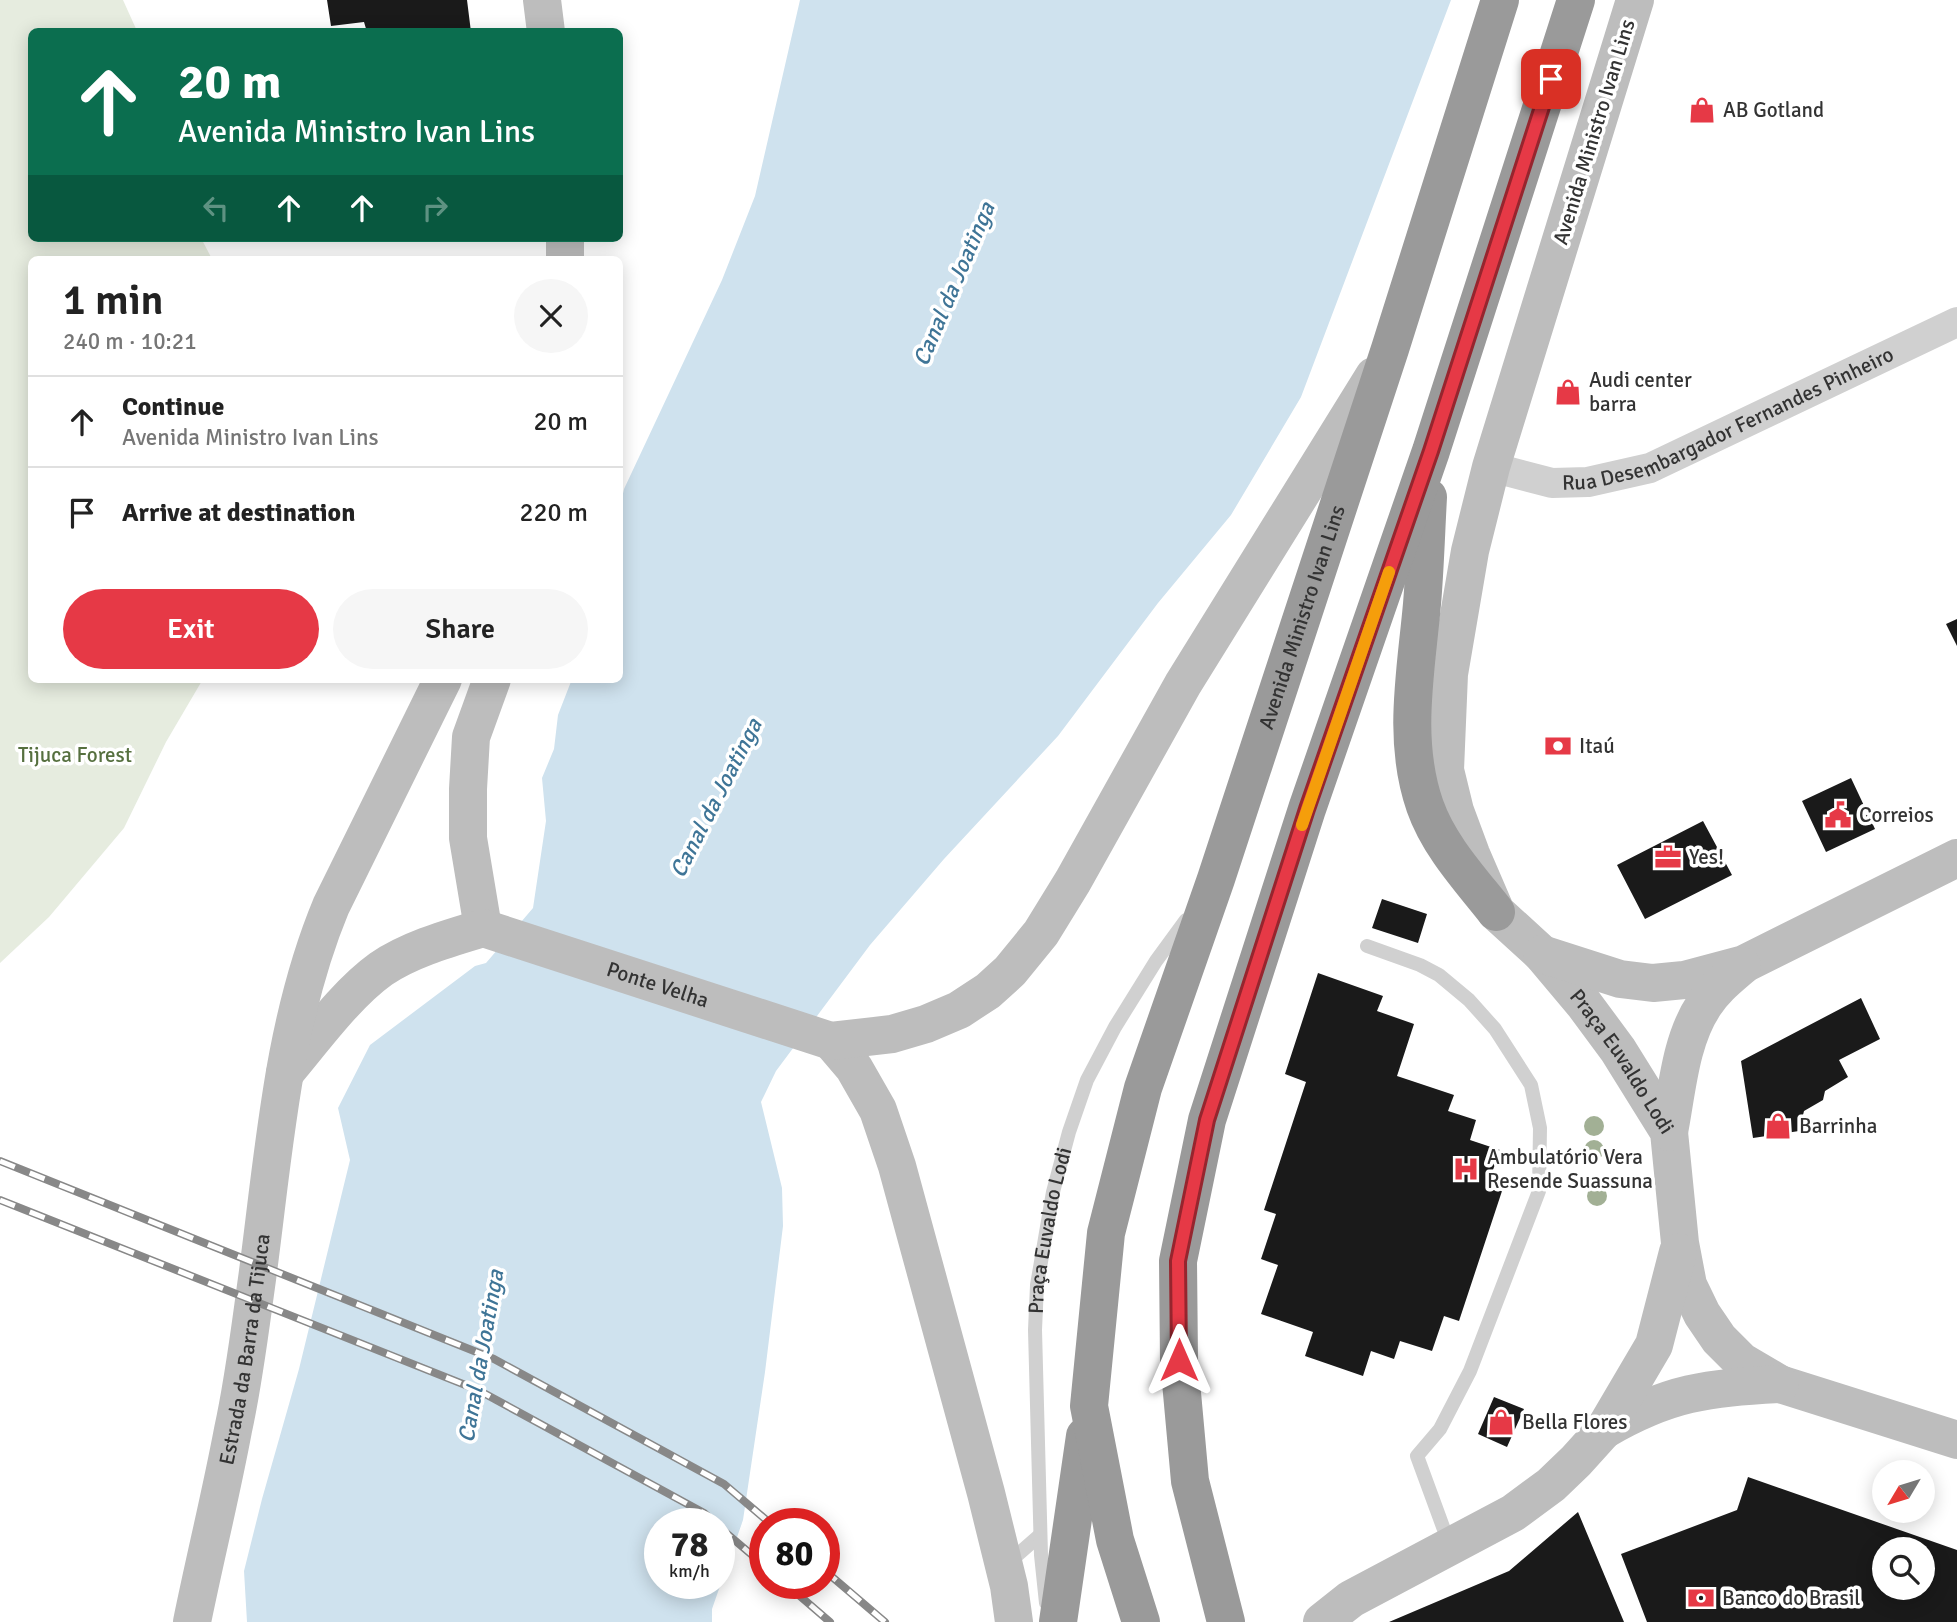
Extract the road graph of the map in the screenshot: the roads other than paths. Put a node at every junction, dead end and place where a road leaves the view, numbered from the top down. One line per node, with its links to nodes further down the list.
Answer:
1 (541, 0): 5 (main road)
2 (1500, 0): 7 (highway, Avenida Ministro Ivan Lins)
3 (1576, 0): 8 (highway)
4 (1635, 0): 9 (main road, Avenida Ministro Ivan Lins)
5 (545, 28)
6 (1957, 322): 9 (street, Rua Desembargador Fernandes Pinheiro)
7 (1390, 349): 13 (highway, Avenida Ministro Ivan Lins); 19 (main road)
8 (1431, 451): 14 (highway); 35 (highway)
9 (1491, 467): 14 (main road, Avenida Ministro Ivan Lins)
10 (441, 683): 20 (main road, Estrada da Barra da Tijuca)
11 (491, 683): 15 (main road)
12 (1957, 858): 18 (main road)
13 (1216, 879): 24 (highway, Avenida Ministro Ivan Lins); 27 (lane, Praça Euvaldo Lodi)
14 (1496, 912): 17 (main road, Praça Euvaldo Lodi)
15 (490, 929): 19 (main road, Ponte Velha); 20 (main road)
16 (1367, 946): 28 (lane)
17 (1542, 954): 18 (main road); 21 (main road, Praça Euvaldo Lodi)
18 (1744, 964): 21 (main road)
19 (821, 1038): 29 (main road)
20 (285, 1073): 30 (main road, Estrada da Barra da Tijuca)
21 (1669, 1132): 22 (main road, Praça Euvaldo Lodi)
22 (1680, 1243): 23 (main road, Praça Euvaldo Lodi); 25 (main road, Praça Euvaldo Lodi)
23 (1780, 1384): 25 (main road, Praça Euvaldo Lodi); 26 (main road)
24 (1089, 1406): 33 (highway); 34 (highway)
25 (1604, 1430): 28 (main road, Praça Euvaldo Lodi)
26 (1957, 1440)
27 (1040, 1535): 29 (lane); 32 (lane, Praça Euvaldo Lodi)
28 (1450, 1546): 36 (main road, Praça Euvaldo Lodi)
29 (1004, 1566): 31 (main road)
30 (192, 1622)
31 (1014, 1622)
32 (1048, 1622)
33 (1058, 1622)
34 (1141, 1622)
35 (1226, 1622)
36 (1322, 1622)

